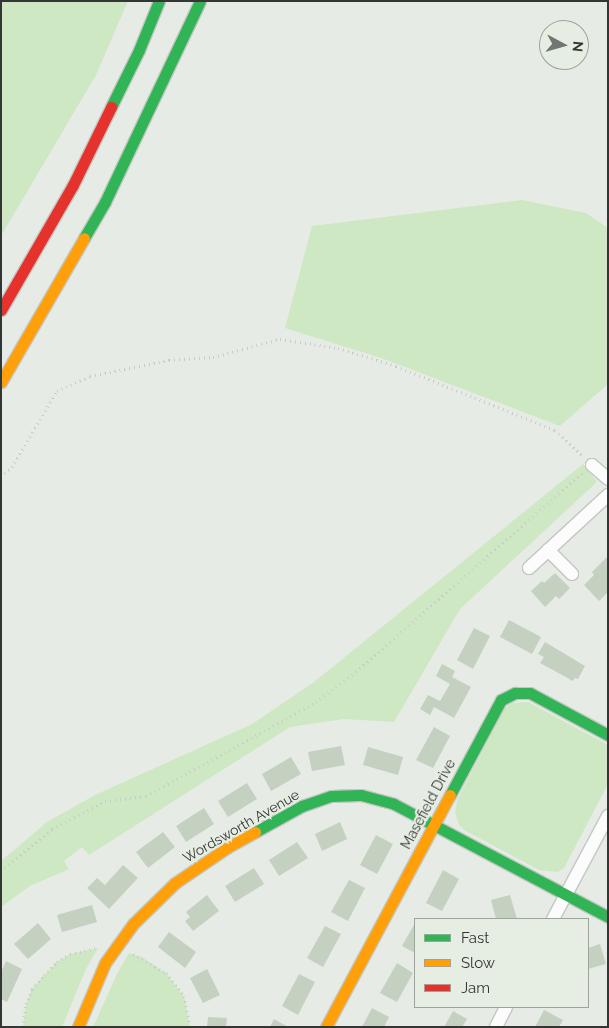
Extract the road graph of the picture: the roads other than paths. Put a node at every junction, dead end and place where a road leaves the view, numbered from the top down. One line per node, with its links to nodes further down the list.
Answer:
1 (159, 1): 3 (main road)
2 (200, 1): 4 (main road)
3 (1, 310)
4 (1, 382)
5 (592, 464): 6 (street)
6 (608, 479)
7 (608, 495): 8 (street)
8 (548, 550): 9 (street); 10 (street)
9 (529, 568)
10 (572, 574)
11 (608, 735): 13 (main road, Masefield Drive)
12 (608, 816): 14 (street)
13 (434, 824): 14 (main road, Wordsworth Avenue); 18 (main road, Wordsworth Avenue); 19 (main road, Masefield Drive)
14 (566, 895): 15 (main road, Wordsworth Avenue); 16 (street)
15 (608, 917)
16 (554, 918)
17 (506, 1008): 20 (street)
18 (78, 1027)
19 (326, 1027)
20 (496, 1027)

